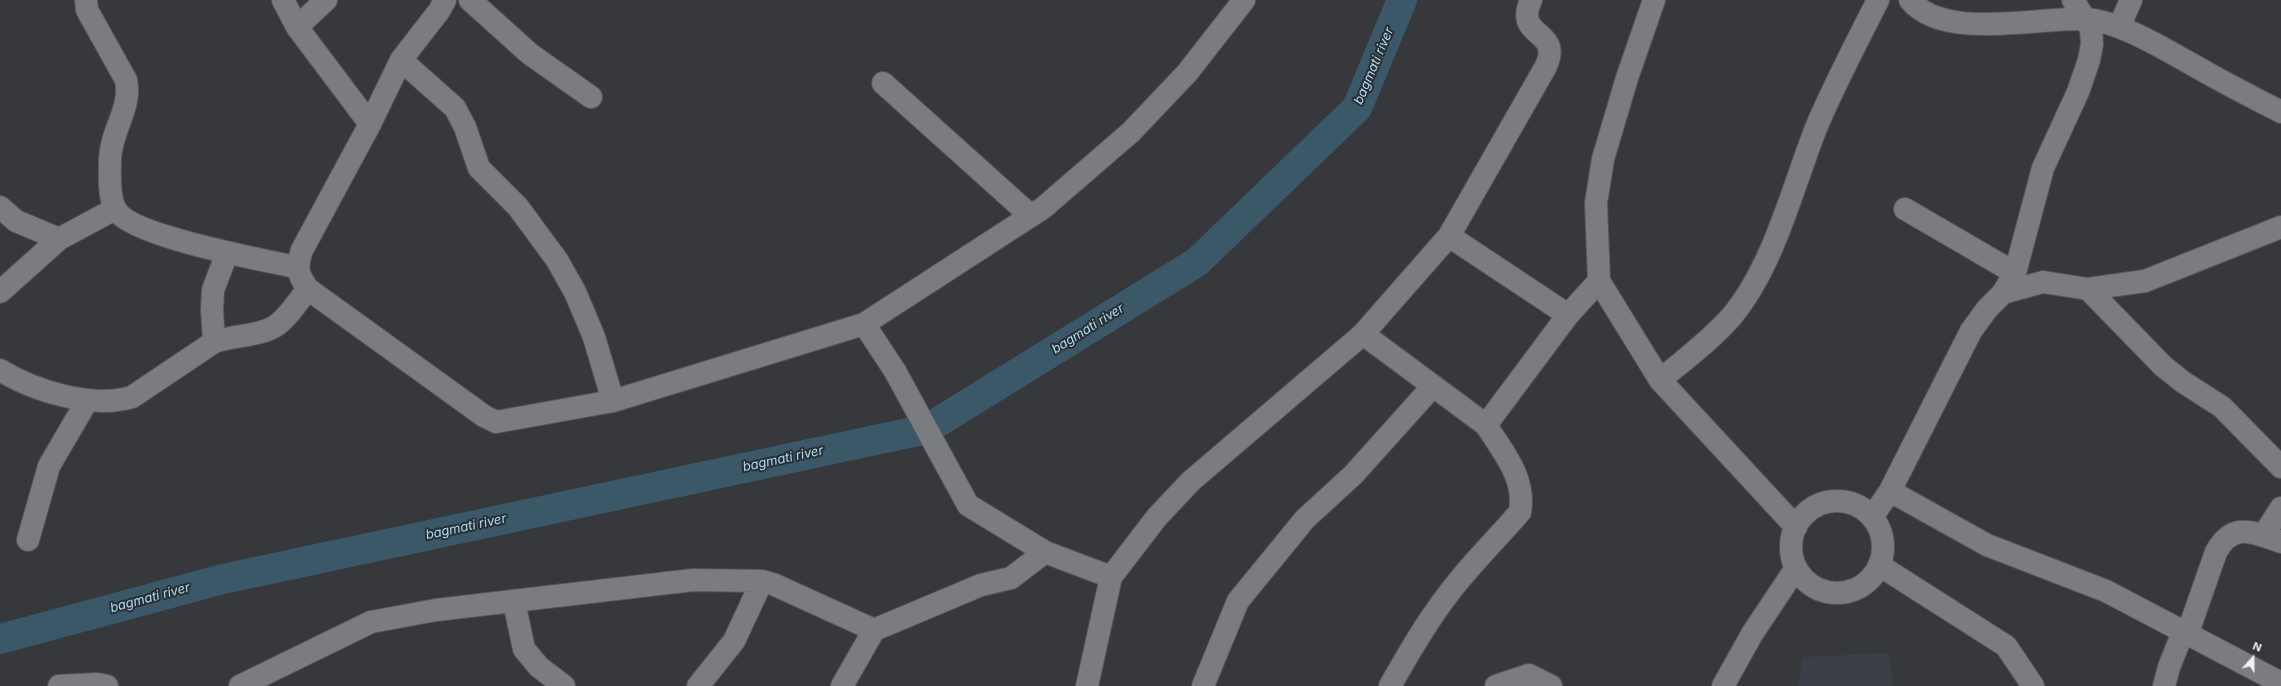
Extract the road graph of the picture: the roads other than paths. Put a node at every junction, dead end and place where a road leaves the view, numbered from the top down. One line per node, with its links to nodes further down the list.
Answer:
1 (86, 0): 22 (street)
2 (283, 0): 14 (street)
3 (326, 0): 14 (street)
4 (445, 0): 16 (street)
5 (470, 0): 18 (street)
6 (1244, 0): 24 (street)
7 (1531, 0): 26 (street)
8 (1654, 0): 31 (street)
9 (1878, 0): 41 (street)
10 (1910, 0): 13 (street)
11 (2073, 0): 13 (street)
12 (2131, 0): 15 (street)
13 (2085, 18): 15 (street); 30 (street)
14 (296, 27): 20 (street)
15 (2119, 27): 19 (street)
16 (401, 60): 20 (street); 44 (street)
17 (883, 83): 24 (street)
18 (591, 98)
19 (2281, 112)
20 (370, 124): 29 (street)
21 (0, 207): 27 (street)
22 (115, 209): 27 (street); 28 (street)
23 (1905, 209): 30 (street)
24 (1031, 216): 37 (street)
25 (2281, 226): 32 (street)
26 (1450, 236): 36 (street); 38 (street)
27 (59, 239): 34 (street)
28 (227, 253): 29 (street); 39 (street)
29 (296, 266): 33 (street)
30 (2014, 274): 35 (street)
31 (1599, 282): 36 (street); 41 (street)
32 (2088, 289): 35 (street); 46 (street)
33 (308, 290): 39 (street); 44 (street)
34 (0, 292)
35 (2003, 293): 47 (street)
36 (1568, 315): 45 (street)
37 (864, 324): 44 (street); 53 (street)
38 (1363, 334): 42 (street); 56 (street)
39 (214, 342): 43 (street)
40 (0, 370): 43 (street)
41 (1660, 380): 50 (street)
42 (1433, 386): 45 (street); 69 (street)
43 (87, 401): 52 (street)
44 (613, 401)
45 (1486, 425): 70 (street)
46 (2281, 467)
47 (1890, 491): 49 (street); 60 (street)
48 (2281, 508): 51 (street)
49 (1872, 518): 50 (street); 54 (street)
50 (1796, 527): 55 (street)
51 (2272, 539): 60 (street)
52 (28, 540)
53 (1045, 552): 56 (street); 59 (street)
54 (1880, 565): 55 (street); 74 (street)
55 (1796, 568): 73 (street)
56 (1111, 577): 68 (street)
57 (762, 581): 58 (street); 59 (street); 66 (street)
58 (514, 602): 64 (street); 65 (street)
59 (874, 630): 67 (street)
60 (2185, 634): 61 (street); 75 (street)
61 (2273, 682)
62 (59, 686): 63 (street)
63 (108, 686)
64 (240, 686)
65 (564, 686)
66 (698, 686)
67 (842, 686)
68 (1087, 686)
69 (1203, 686)
70 (1391, 686)
71 (1496, 686): 72 (street)
72 (1551, 686)
73 (1723, 686)
74 (2033, 686)
75 (2164, 686)

